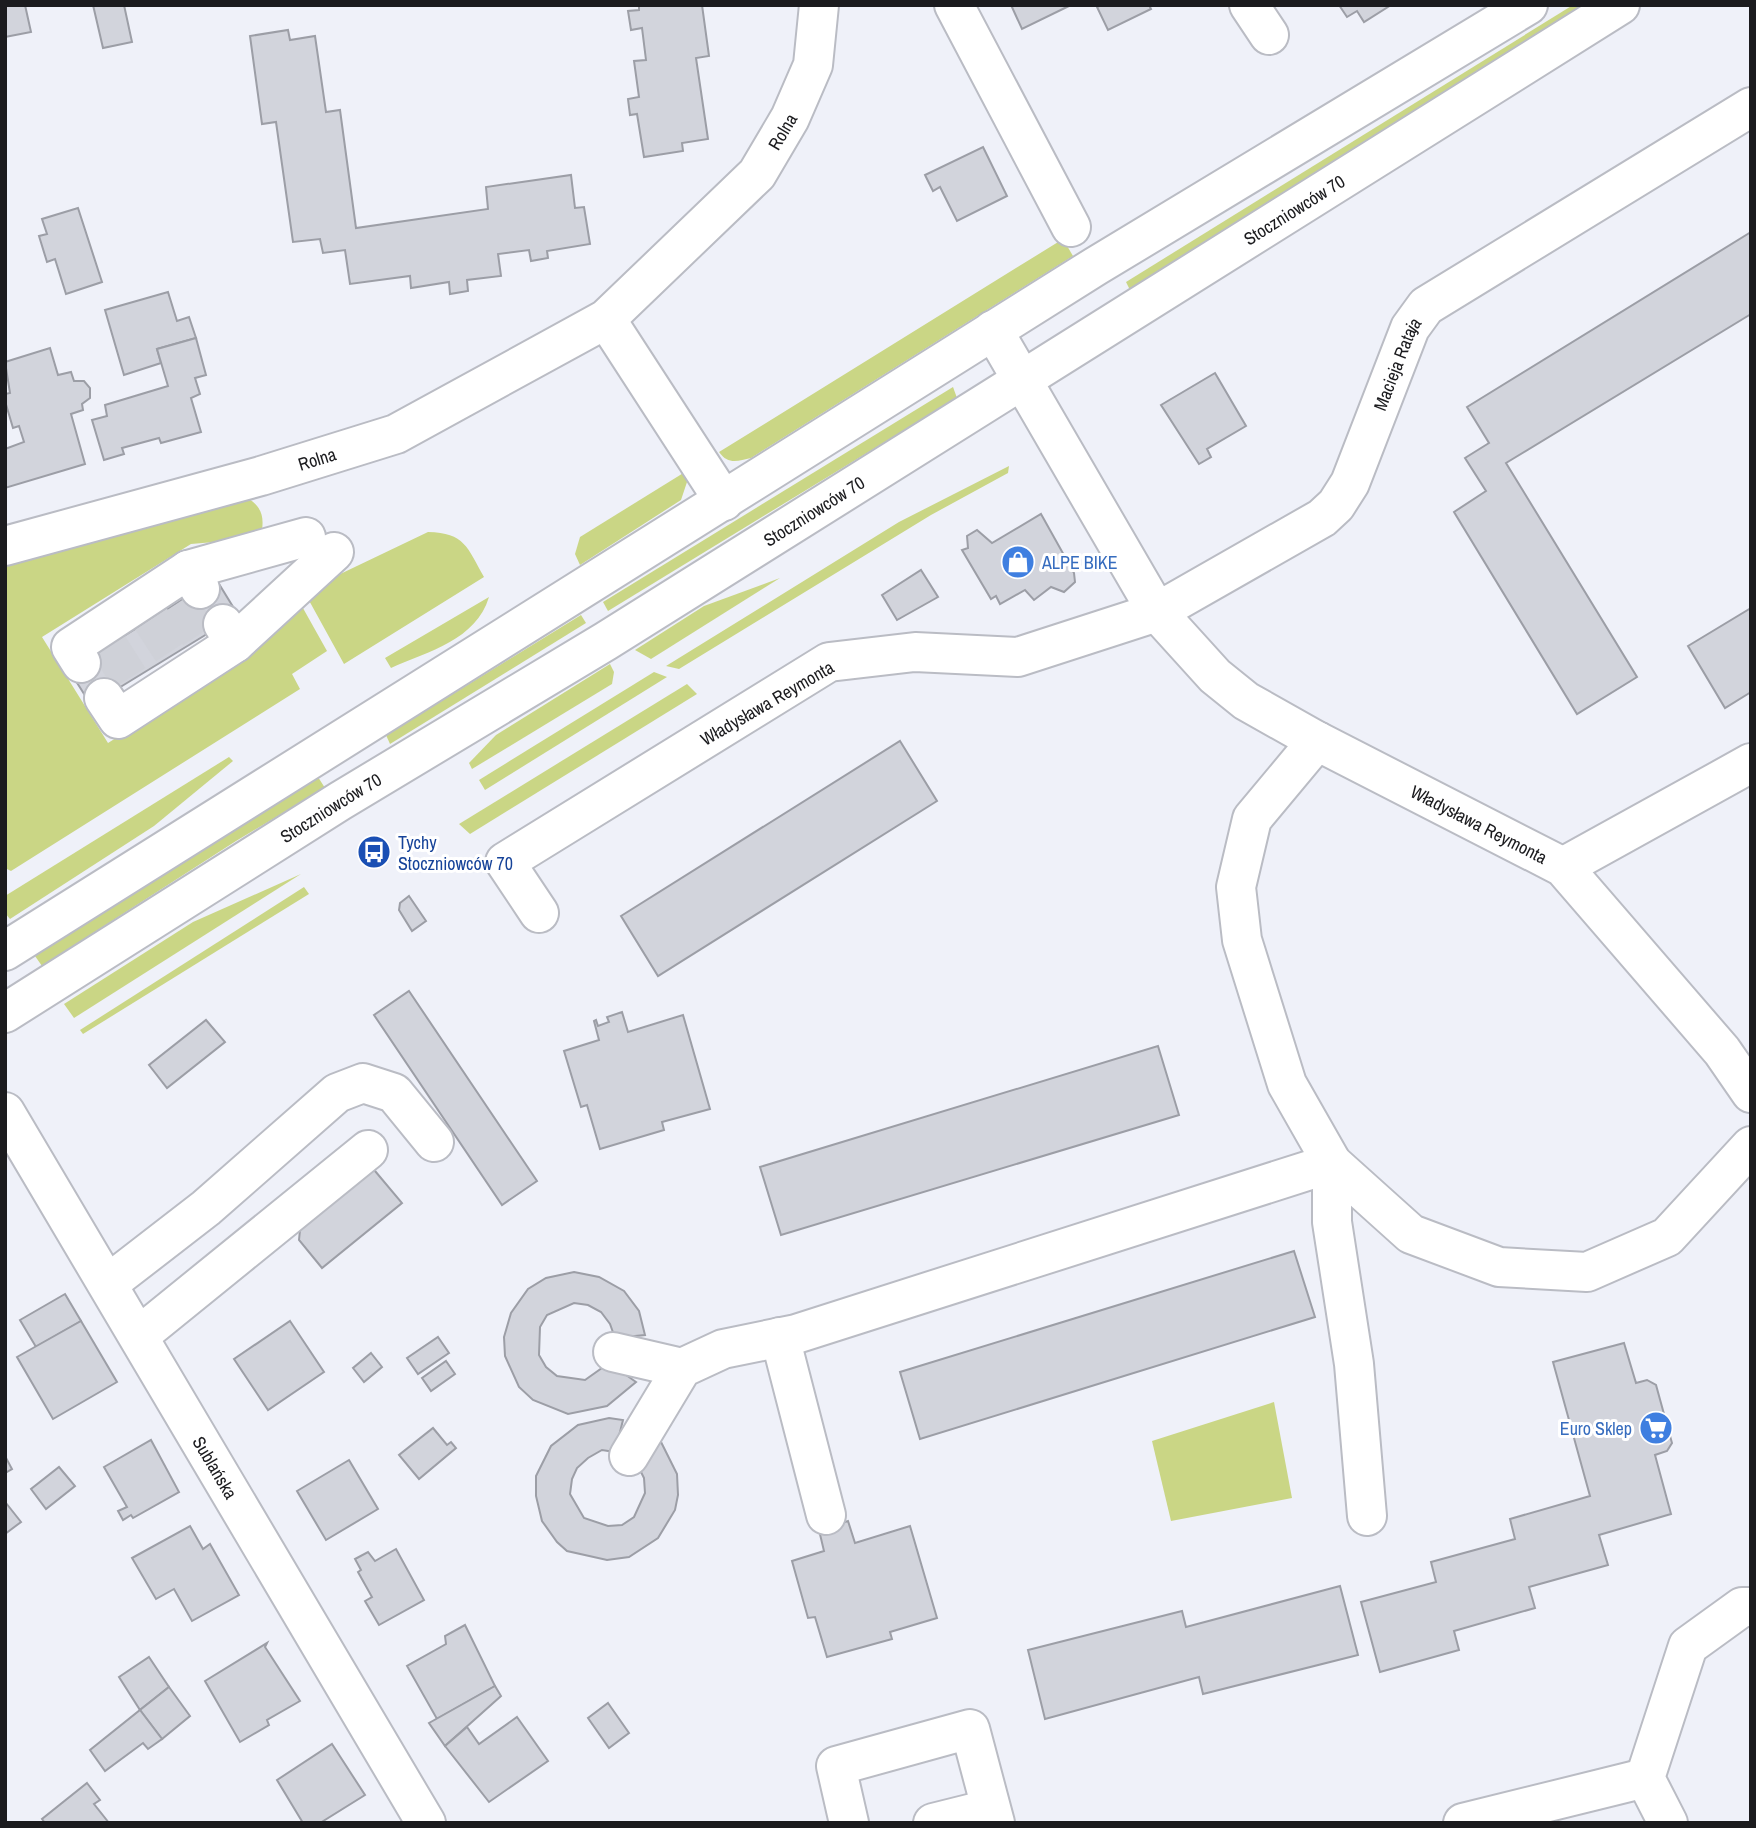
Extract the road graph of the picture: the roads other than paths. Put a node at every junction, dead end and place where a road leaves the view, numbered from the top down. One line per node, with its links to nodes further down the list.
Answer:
1 (820, 5): 7 (street, Rolna)
2 (954, 5): 6 (street)
3 (1528, 5): 8 (street)
4 (1620, 5): 9 (street, Stoczniowców 70)
5 (1751, 107): 12 (street, Macieja Rataja)
6 (1071, 227)
7 (606, 319): 10 (street); 11 (street, Rolna)
8 (993, 330): 9 (street, Władysława Reymonta); 10 (street)
9 (1023, 381): 12 (street, Władysława Reymonta); 20 (street, Stoczniowców 70)
10 (724, 500): 19 (street)
11 (5, 546)
12 (1157, 612): 15 (street, Władysława Reymonta); 18 (street, Władysława Reymonta)
13 (96, 646): 14 (street)
14 (127, 693)
15 (1317, 741): 17 (street, Władysława Reymonta); 26 (street)
16 (1751, 763): 17 (street)
17 (1563, 867): 21 (street, Władysława Reymonta)
18 (539, 913)
19 (5, 951)
20 (5, 1013)
21 (1751, 1093)
22 (5, 1112): 27 (street, Sublańska)
23 (434, 1142): 27 (street)
24 (1751, 1146): 26 (street)
25 (368, 1150): 28 (street)
26 (1332, 1163): 29 (street); 34 (street)
27 (109, 1283): 28 (street, Sublańska)
28 (140, 1335): 38 (street, Sublańska)
29 (780, 1338): 31 (street); 33 (street)
30 (613, 1352): 31 (street)
31 (682, 1368): 32 (street)
32 (629, 1456)
33 (826, 1515)
34 (1367, 1516)
35 (1751, 1607): 36 (street)
36 (1645, 1778): 41 (street); 42 (street)
37 (992, 1816): 39 (street); 40 (street)
38 (426, 1823)
39 (849, 1823)
40 (933, 1823)
41 (1463, 1823)
42 (1668, 1823)

